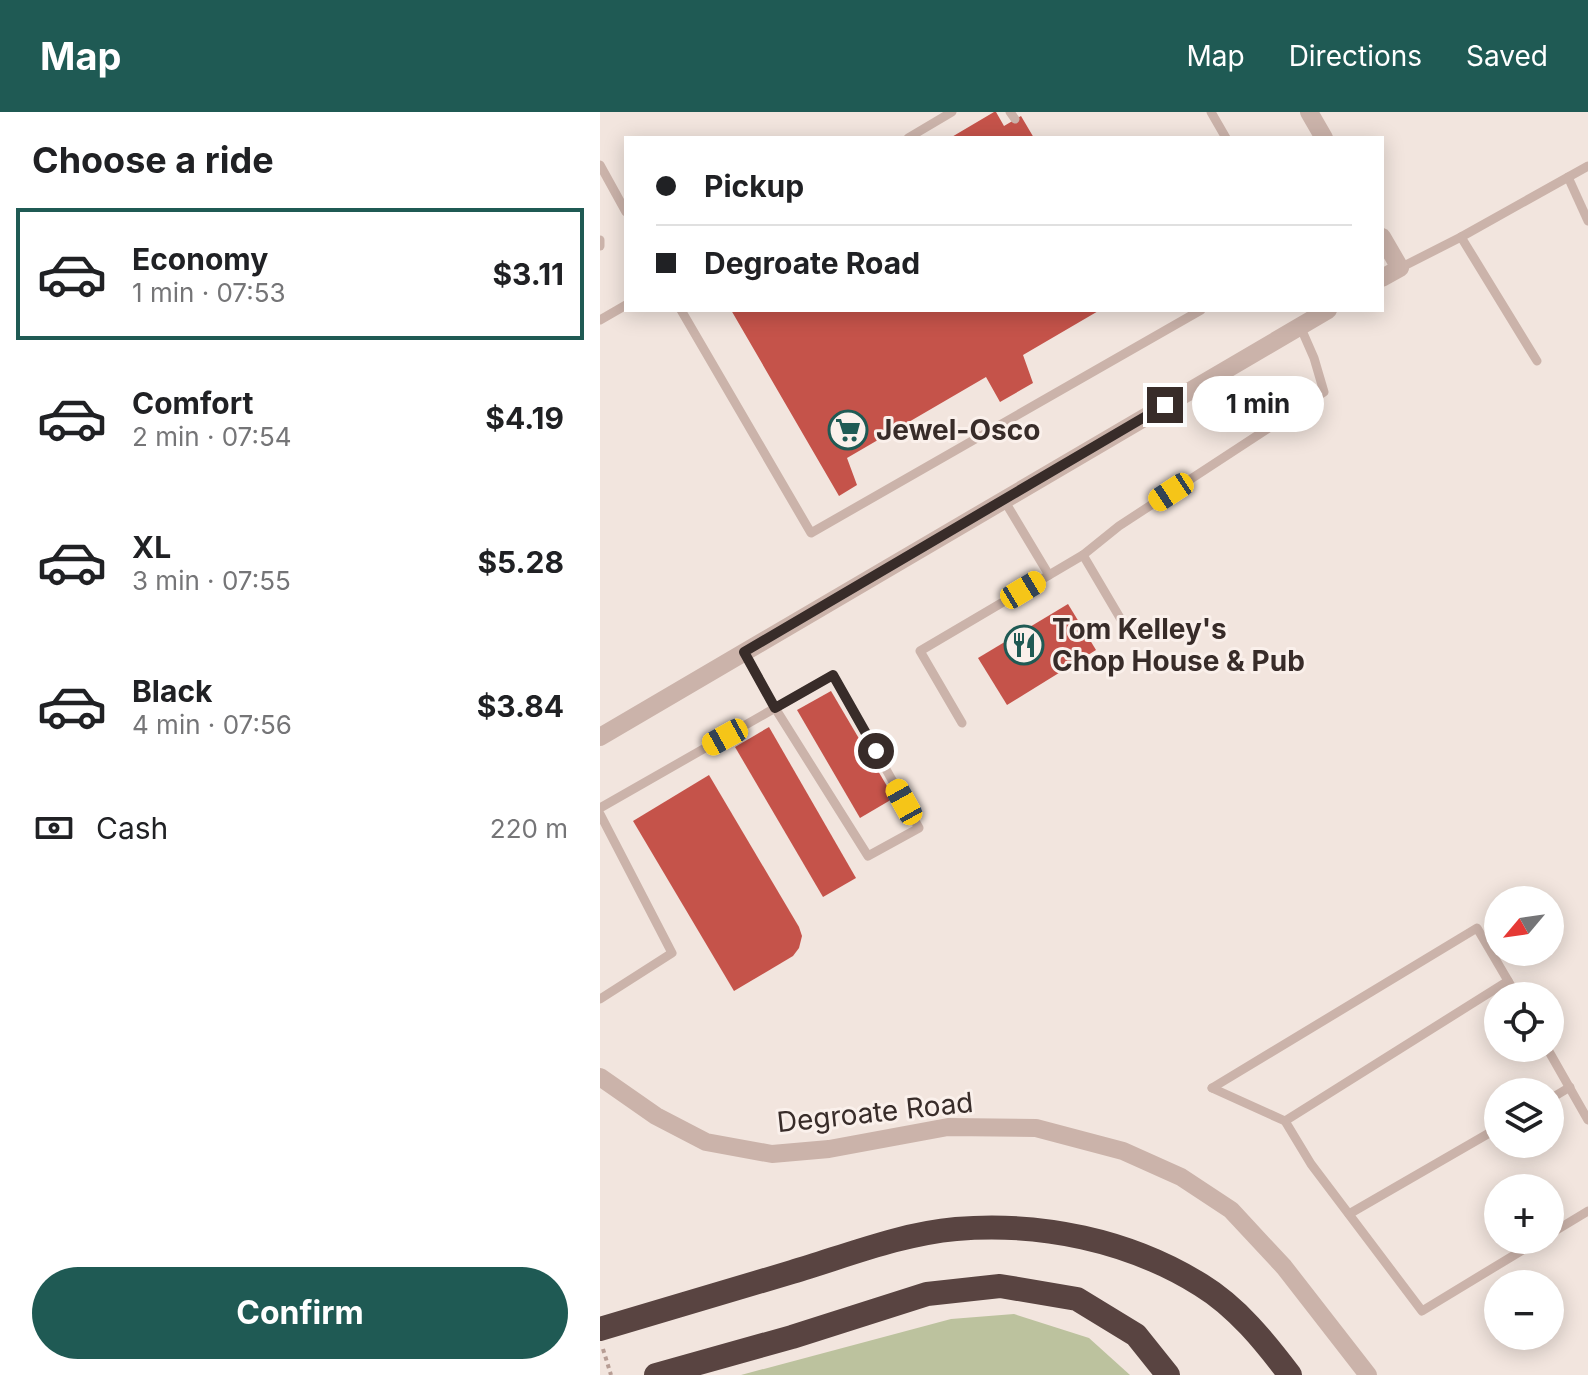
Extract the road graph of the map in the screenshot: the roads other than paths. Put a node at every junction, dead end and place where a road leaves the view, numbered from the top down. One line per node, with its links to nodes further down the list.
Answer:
1 (952, 112): 4 (lane)
2 (1211, 112): 5 (lane)
3 (1309, 112): 6 (street)
4 (911, 136)
5 (1225, 136)
6 (1323, 136)
7 (600, 165): 10 (lane)
8 (1588, 166): 9 (lane)
9 (1568, 177): 11 (lane); 12 (lane)
10 (624, 208)
11 (1588, 221)
12 (1461, 237): 14 (lane); 22 (lane)
13 (1384, 240): 14 (street)
14 (1400, 268): 15 (street)
15 (1384, 277)
16 (624, 306): 20 (lane)
17 (682, 312): 18 (lane)
18 (1198, 312)
19 (1324, 312): 21 (street)
20 (600, 320)
21 (1300, 326): 23 (street); 24 (lane)
22 (1537, 361)
23 (1004, 500): 25 (lane); 27 (street)
24 (1083, 555): 25 (lane); 26 (lane)
25 (1049, 575): 29 (lane)
26 (1126, 628)
27 (744, 652): 28 (lane); 30 (street)
28 (775, 708): 28 (lane); 31 (lane)
29 (962, 723)
30 (600, 737)
31 (600, 811): 33 (lane)
32 (1508, 981): 39 (lane); 39 (lane)
33 (600, 999)
34 (1555, 1062): 36 (lane)
35 (600, 1077): 49 (street, Degroate Road)
36 (1570, 1087): 37 (lane); 38 (lane)
37 (1564, 1091)
38 (1588, 1120)
39 (1285, 1121): 42 (lane)
40 (1484, 1136): 42 (lane)
41 (1588, 1211): 43 (lane)
42 (1349, 1214): 44 (lane)
43 (1564, 1226)
44 (1516, 1254)
45 (600, 1329): 48 (highway)
46 (656, 1375): 47 (highway)
47 (1168, 1375)
48 (1290, 1375)
49 (1368, 1375)

